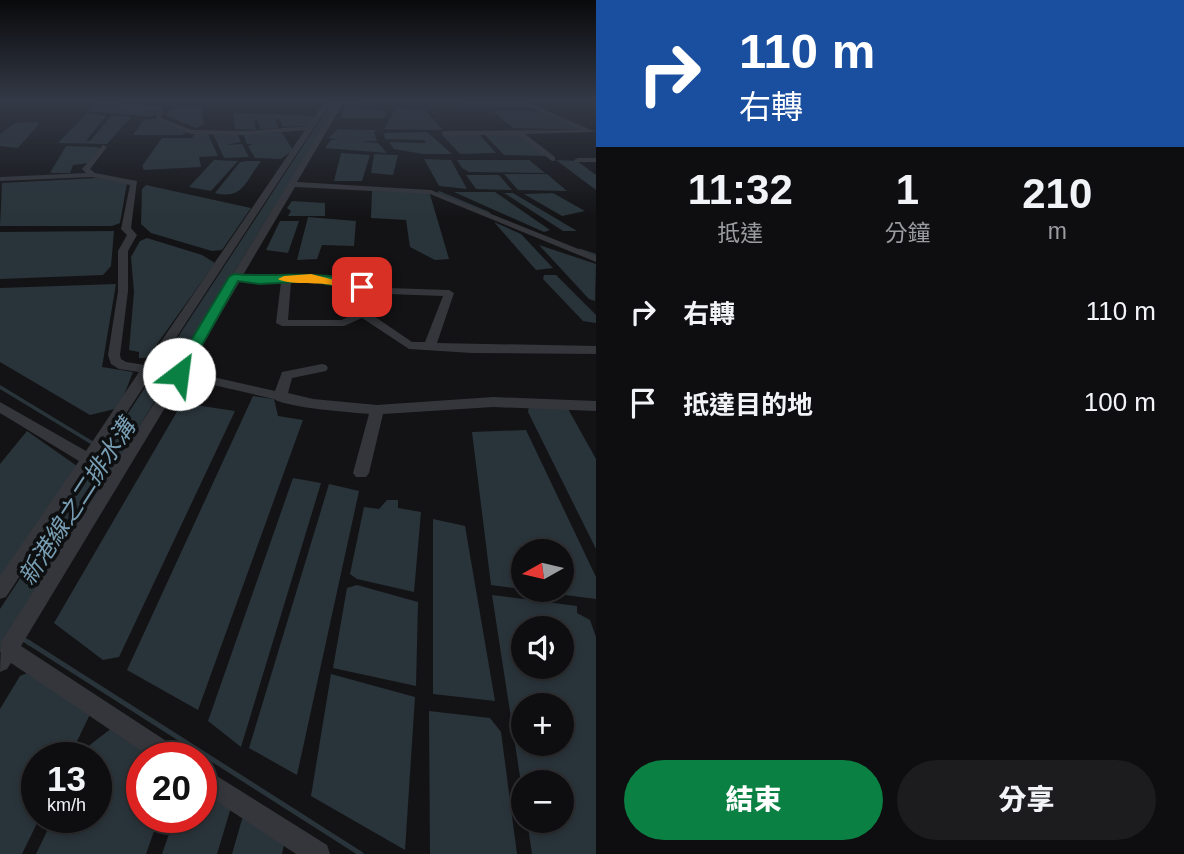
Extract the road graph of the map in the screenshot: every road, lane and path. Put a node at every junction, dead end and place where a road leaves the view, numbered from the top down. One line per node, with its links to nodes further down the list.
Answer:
1 (302, 140): 19 (street)
2 (318, 140): 10 (street)
3 (528, 140): 5 (street)
4 (103, 147): 8 (street)
5 (552, 159)
6 (578, 160): 7 (street)
7 (596, 160)
8 (92, 175): 9 (street); 19 (street)
9 (0, 179)
10 (292, 184): 11 (street); 12 (street)
11 (596, 259)
12 (234, 277): 13 (street); 20 (street)
13 (286, 279): 14 (street); 15 (street)
14 (362, 287): 15 (street); 16 (street)
15 (363, 313): 16 (street)
16 (430, 346): 17 (street)
17 (596, 350)
18 (322, 368): 21 (street)
19 (149, 369): 20 (street); 25 (street)
20 (179, 374): 21 (street); 28 (street)
21 (279, 398): 24 (street)
22 (596, 406): 24 (street)
23 (0, 407): 25 (street)
24 (377, 410): 26 (street)
25 (89, 460): 27 (street)
26 (361, 473)
27 (0, 591)
28 (4, 656): 29 (street)
29 (146, 742)
30 (217, 788): 31 (street)
31 (318, 854)

